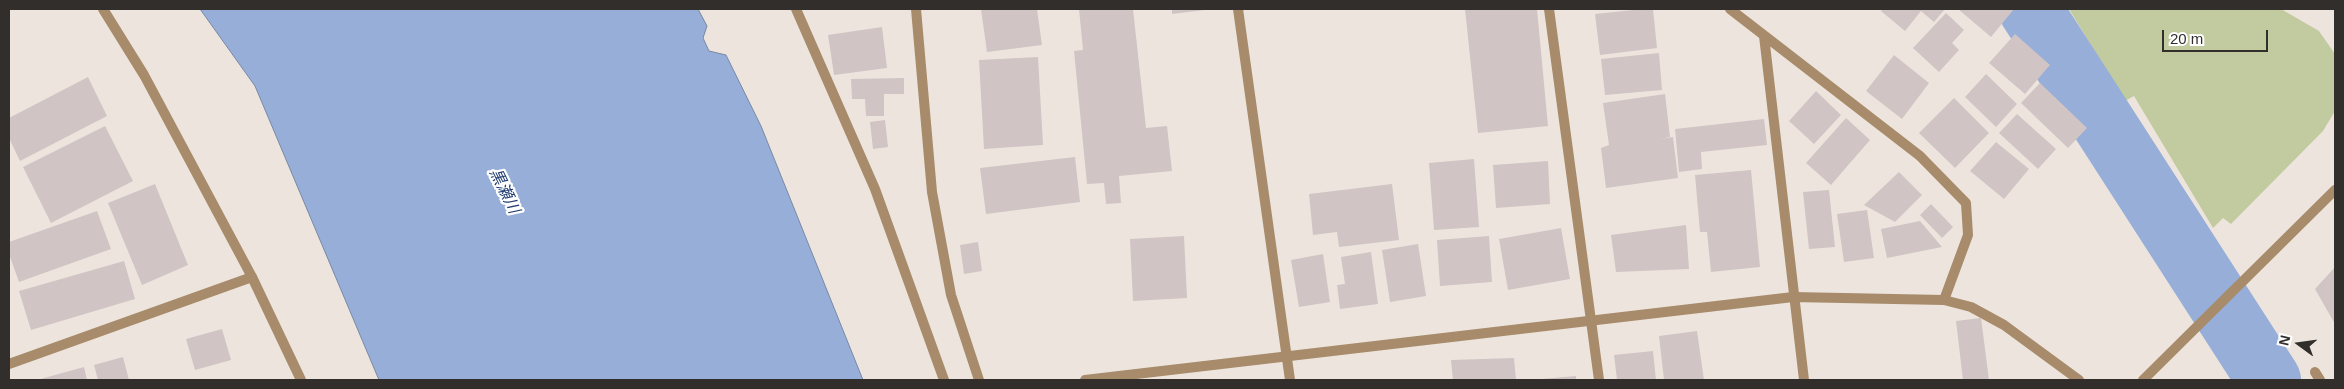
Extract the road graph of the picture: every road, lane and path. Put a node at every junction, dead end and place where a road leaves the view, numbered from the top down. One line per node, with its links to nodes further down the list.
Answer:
1 (102, 9): 9 (street)
2 (796, 9): 16 (street)
3 (916, 9): 17 (street)
4 (1238, 9): 13 (street)
5 (1549, 9): 12 (street)
6 (1730, 9): 7 (street)
7 (1764, 36): 10 (street); 11 (street)
8 (2335, 190): 23 (street)
9 (252, 277): 14 (street); 15 (street)
10 (1793, 297): 11 (street); 12 (street); 21 (street)
11 (1944, 300): 22 (street)
12 (1592, 320): 13 (street); 20 (street)
13 (1288, 356): 18 (street); 19 (street)
14 (9, 364)
15 (301, 380)
16 (944, 380)
17 (979, 380)
18 (1085, 380)
19 (1290, 380)
20 (1599, 380)
21 (1804, 380)
22 (2079, 380)
23 (2143, 380)

